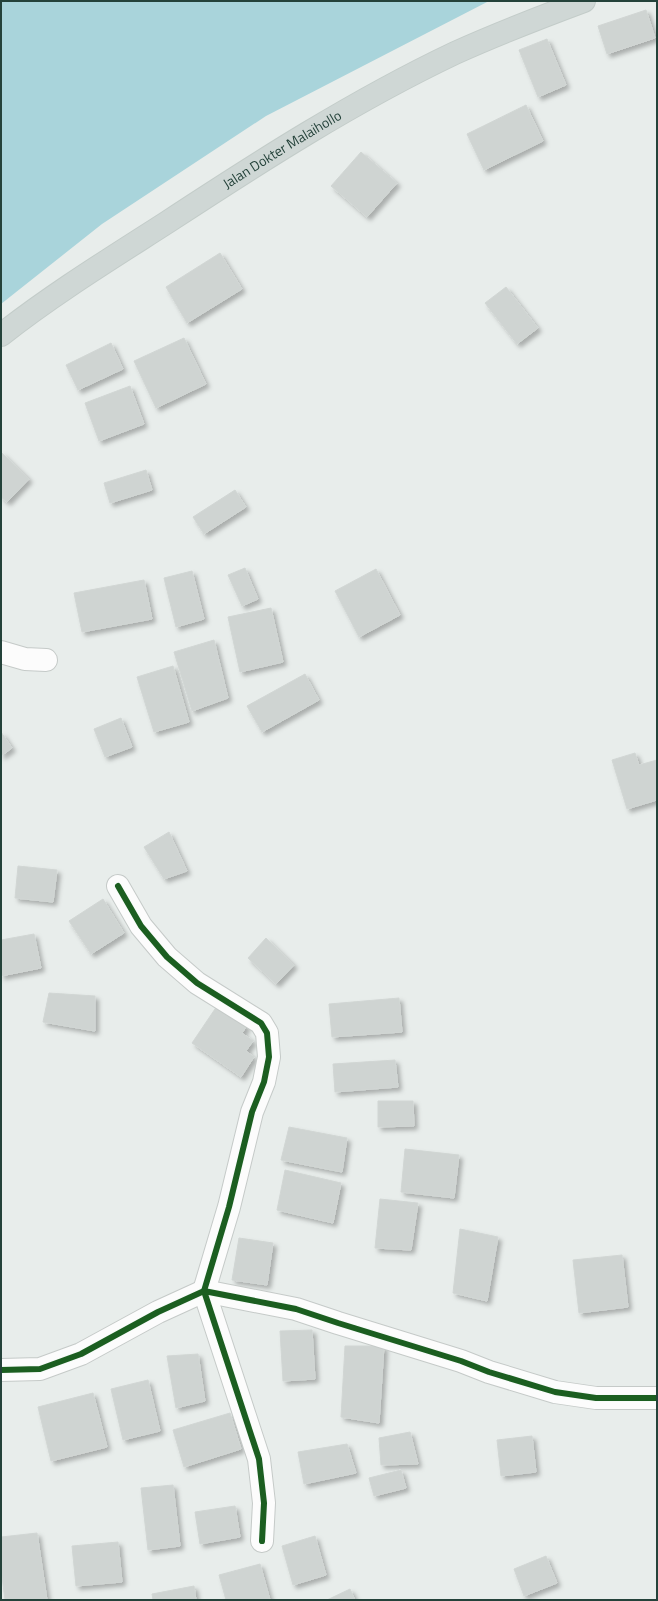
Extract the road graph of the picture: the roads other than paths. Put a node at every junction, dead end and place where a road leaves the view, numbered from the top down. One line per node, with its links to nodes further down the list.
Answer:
1 (584, 1): 2 (main road, Jalan Dokter Malaihollo)
2 (1, 335)
3 (1, 652): 4 (street)
4 (46, 660)
5 (118, 886): 6 (street)
6 (204, 1291): 7 (street); 8 (street); 9 (street)
7 (1, 1370)
8 (657, 1398)
9 (262, 1541)

